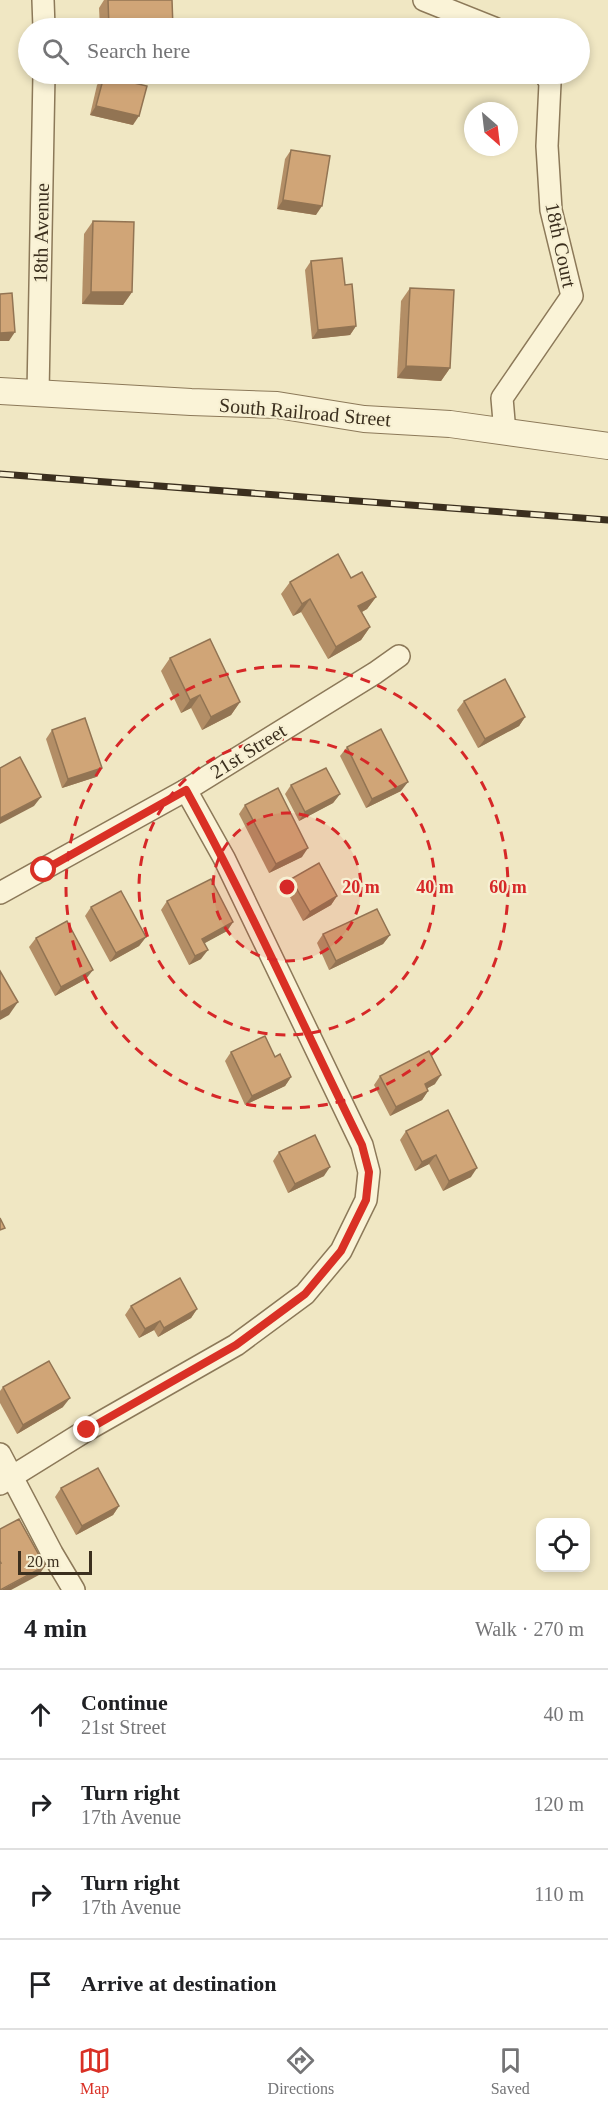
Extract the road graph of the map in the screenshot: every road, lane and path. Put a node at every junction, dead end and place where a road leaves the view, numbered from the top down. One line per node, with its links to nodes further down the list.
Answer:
1 (43, 0): 3 (street)
2 (424, 0): 4 (street)
3 (44, 18)
4 (469, 18)
5 (44, 84): 8 (street, 18th Avenue)
6 (550, 84): 9 (street, 18th Court)
7 (0, 391): 8 (street, South Railroad Street)
8 (38, 393): 9 (street, South Railroad Street)
9 (505, 433): 10 (street, South Railroad Street)
10 (608, 446)
11 (399, 656): 12 (street, 21st Street)
12 (186, 790): 13 (street, 21st Street); 15 (street)
13 (0, 893)
14 (0, 1454): 15 (street)
15 (6, 1480): 16 (street)
16 (74, 1590)

